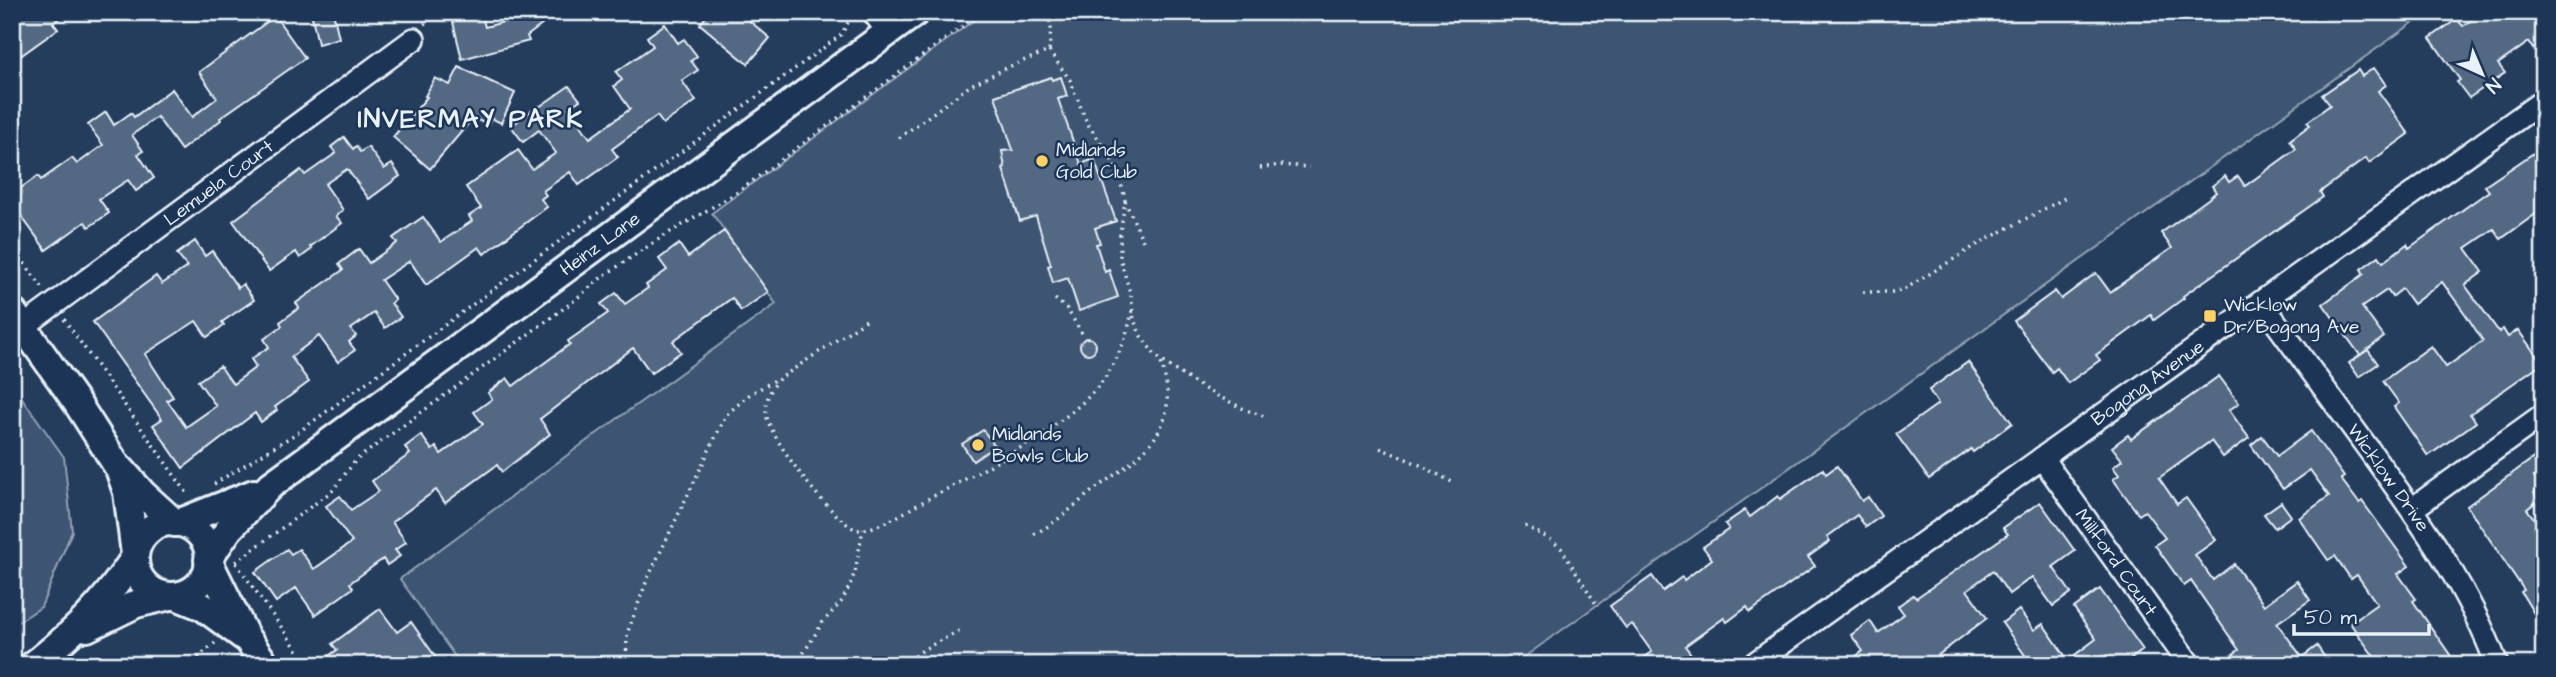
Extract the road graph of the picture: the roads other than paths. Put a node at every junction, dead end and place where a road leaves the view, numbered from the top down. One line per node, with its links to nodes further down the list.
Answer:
1 (916, 12): 2 (street, Heinz Lane)
2 (881, 23): 10 (street, Heinz Lane)
3 (414, 39): 6 (street, Lemuela Court)
4 (2544, 100): 5 (street, Bogong Avenue)
5 (2262, 302): 9 (street, Bogong Avenue); 11 (street, Wicklow Drive)
6 (18, 319): 8 (street)
7 (2544, 414): 11 (street)
8 (111, 455): 12 (street); 13 (street)
9 (2042, 458): 18 (street, Millford Court); 20 (street, Bogong Avenue)
10 (283, 476): 12 (street, Heinz Lane); 14 (street, Heinz Lane)
11 (2412, 509): 21 (street, Wicklow Drive)
12 (176, 523): 13 (street); 14 (street)
13 (135, 555): 15 (street); 17 (street)
14 (209, 559): 15 (street); 16 (street)
15 (173, 596): 16 (street); 17 (street)
16 (250, 643): 19 (street)
17 (38, 661)
18 (2185, 663)
19 (266, 665)
20 (1752, 665)
21 (2497, 665)

